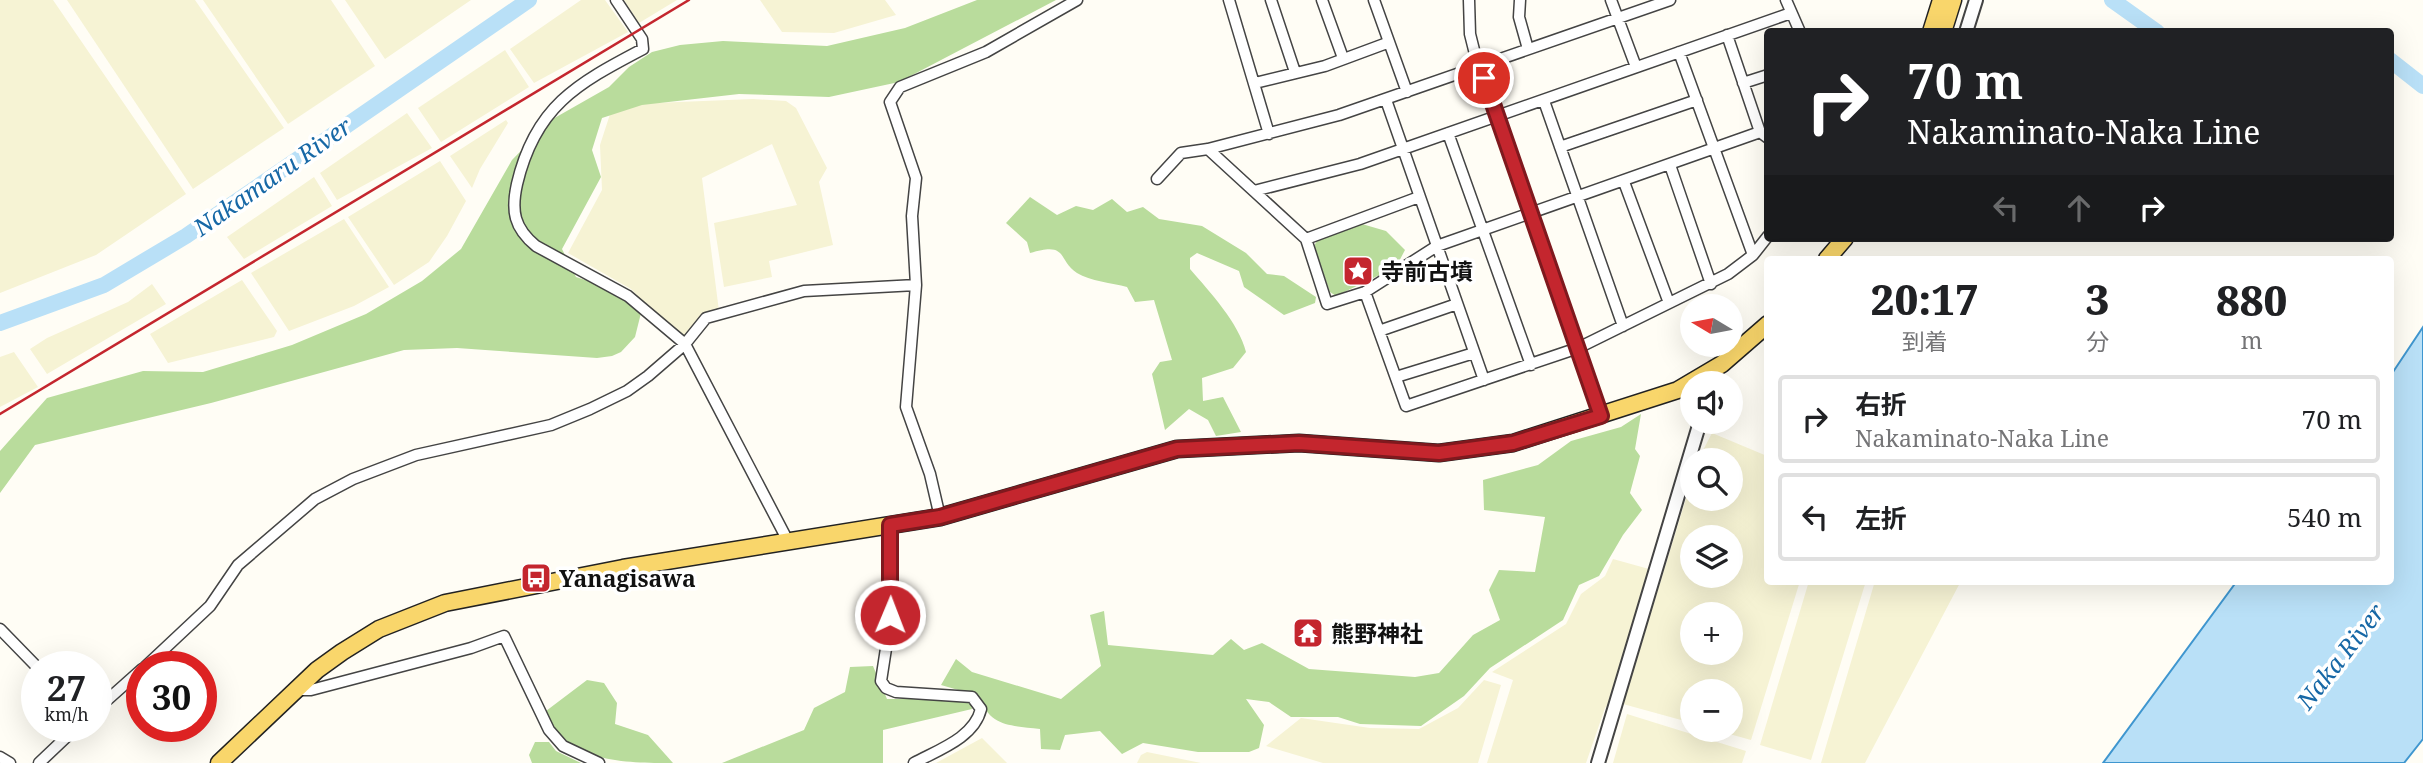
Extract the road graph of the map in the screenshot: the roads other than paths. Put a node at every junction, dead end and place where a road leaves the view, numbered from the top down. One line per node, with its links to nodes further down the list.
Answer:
1 (616, 0): 66 (street)
2 (1077, 0): 59 (street)
3 (1228, 0): 30 (street)
4 (1271, 0): 28 (street)
5 (1322, 0): 25 (street)
6 (1374, 0): 22 (street)
7 (1469, 0): 26 (street)
8 (1520, 0): 23 (street)
9 (1611, 0): 16 (street)
10 (1670, 0): 16 (street)
11 (1786, 0): 15 (street)
12 (1941, 0): 18 (main road)
13 (1953, 0): 19 (main road)
14 (1976, 0): 20 (street)
15 (1791, 13): 17 (street); 21 (street)
16 (1618, 18): 23 (street); 27 (street)
17 (1798, 28)
18 (1932, 28)
19 (1944, 28)
20 (1967, 28)
21 (1727, 35): 24 (street); 31 (street)
22 (1387, 43): 25 (street); 32 (street)
23 (1528, 49): 26 (street)
24 (1679, 52): 27 (street); 34 (street)
25 (1343, 58): 28 (street)
26 (1480, 66): 32 (street); 36 (street)
27 (1636, 67): 35 (street)
28 (1295, 72): 30 (street)
29 (1764, 76): 31 (street)
30 (1255, 83): 38 (street)
31 (1743, 83): 39 (street)
32 (1407, 92): 33 (street)
33 (1386, 100): 38 (street); 41 (street)
34 (1697, 100): 40 (street); 43 (street)
35 (1544, 101): 36 (street); 40 (street)
36 (1497, 116): 37 (street); 50 (street)
37 (1448, 133): 41 (street); 51 (street)
38 (1269, 134): 42 (street)
39 (1764, 135): 43 (street)
40 (1560, 147): 49 (street)
41 (1402, 148): 47 (street); 48 (street)
42 (1208, 149): 45 (street); 47 (street)
43 (1716, 149): 44 (street); 56 (street)
44 (1670, 165): 46 (street); 58 (street)
45 (1157, 179)
46 (1624, 182): 49 (street); 61 (street)
47 (1254, 191): 52 (street)
48 (1419, 197): 52 (street); 55 (street)
49 (1577, 197): 50 (street); 63 (street)
50 (1532, 213): 51 (street); 67 (street)
51 (1482, 230): 55 (street); 69 (street)
52 (1306, 239): 60 (street)
53 (1764, 241): 56 (street)
54 (1842, 242): 57 (main road)
55 (1437, 246): 60 (street); 62 (street)
56 (1754, 255): 58 (street)
57 (1830, 256)
58 (1711, 284): 61 (street)
59 (916, 285): 66 (street); 76 (street)
60 (1365, 292): 65 (street)
61 (1669, 303): 63 (street)
62 (1457, 304): 65 (street); 68 (street)
63 (1623, 326): 67 (street)
64 (1764, 327): 70 (main road)
65 (1380, 331): 71 (street)
66 (685, 344): 78 (street); 81 (street)
67 (1578, 348): 69 (street); 74 (street)
68 (1474, 353): 71 (street); 72 (street)
69 (1531, 365): 72 (street)
70 (1713, 371)
71 (1396, 377): 72 (street)
72 (1483, 380)
73 (1680, 389): 74 (main road)
74 (1601, 416): 76 (main road)
75 (1696, 434): 92 (street)
76 (940, 517): 77 (main road)
77 (890, 525): 78 (main road); 91 (street)
78 (789, 543): 83 (main road)
79 (0, 629): 80 (street)
80 (21, 651)
81 (161, 651)
82 (126, 683): 84 (street)
83 (295, 690): 89 (main road); 90 (street)
84 (112, 696)
85 (61, 742): 88 (street)
86 (0, 757): 87 (street)
87 (10, 763)
88 (39, 763)
89 (219, 763)
90 (599, 763)
91 (914, 763)
92 (1598, 763)

